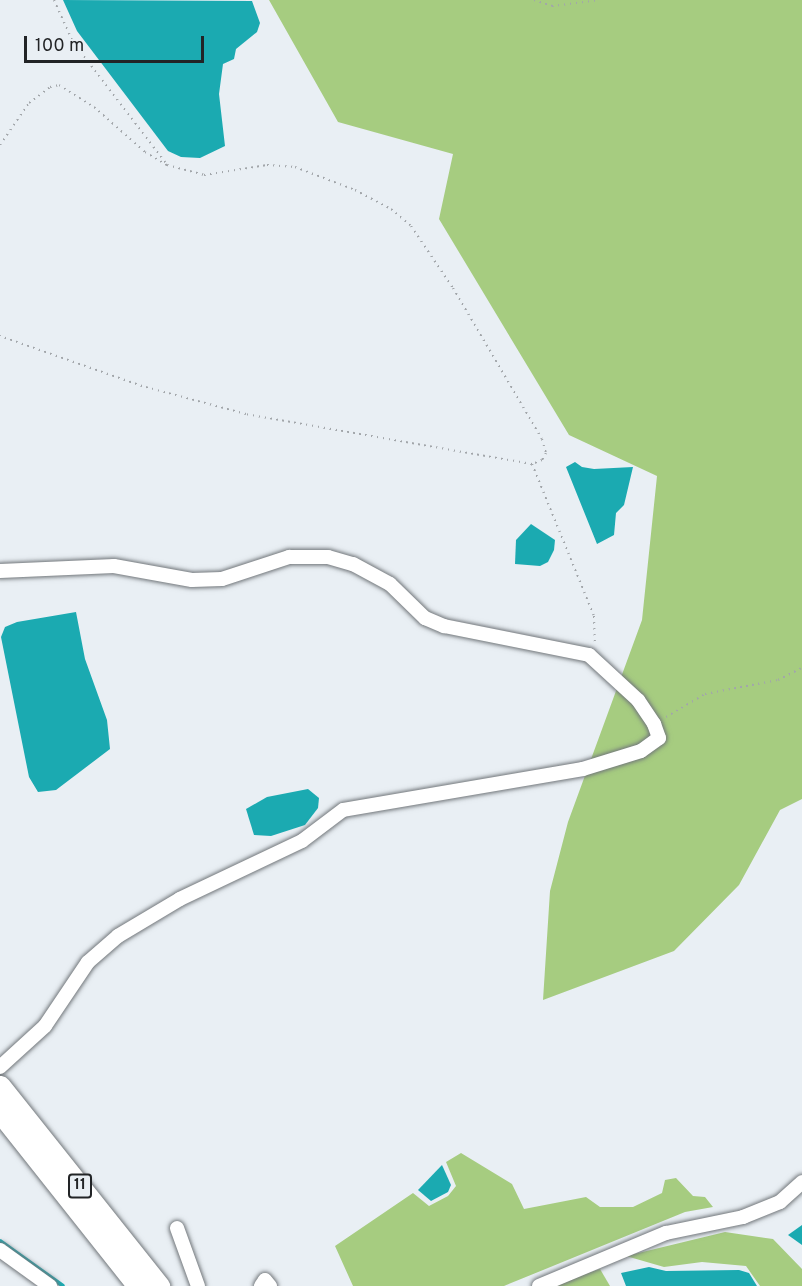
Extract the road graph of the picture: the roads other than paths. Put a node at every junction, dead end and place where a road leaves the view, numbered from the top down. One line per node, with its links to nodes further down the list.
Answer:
1 (0, 571): 2 (street)
2 (0, 1067)
3 (0, 1086): 10 (highway, 11)
4 (0, 1112): 9 (highway, 11)
5 (802, 1182): 14 (street)
6 (177, 1228): 11 (street)
7 (0, 1250): 8 (street)
8 (50, 1286)
9 (138, 1286)
10 (159, 1286)
11 (198, 1286)
12 (261, 1286): 13 (street)
13 (270, 1286)
14 (540, 1286)

